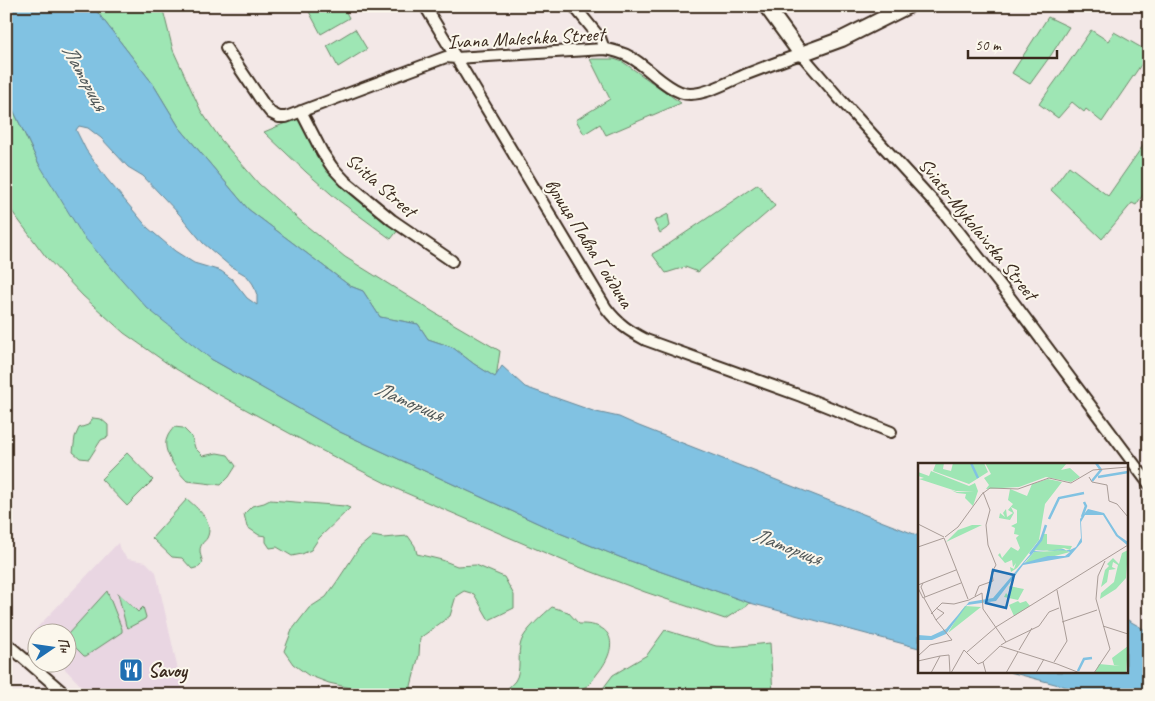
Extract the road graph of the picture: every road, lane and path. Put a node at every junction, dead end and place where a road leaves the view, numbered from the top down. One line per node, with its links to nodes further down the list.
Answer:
1 (425, 6): 8 (street, вулиця Павла Ґойдича)
2 (574, 6): 6 (street)
3 (766, 6): 7 (street, Sviato-Mykolaivska Street)
4 (908, 6): 7 (street)
5 (226, 48): 9 (street)
6 (604, 50): 7 (street, Ivana Maleshka Street); 8 (street, Ivana Maleshka Street)
7 (801, 54): 12 (street, Sviato-Mykolaivska Street)
8 (456, 58): 9 (street, Ivana Maleshka Street); 11 (street, вулиця Павла Ґойдича)
9 (301, 112): 10 (street, Svitla Street)
10 (452, 261)
11 (891, 432)
12 (1149, 484)
13 (6, 643): 14 (street)
14 (66, 695)

